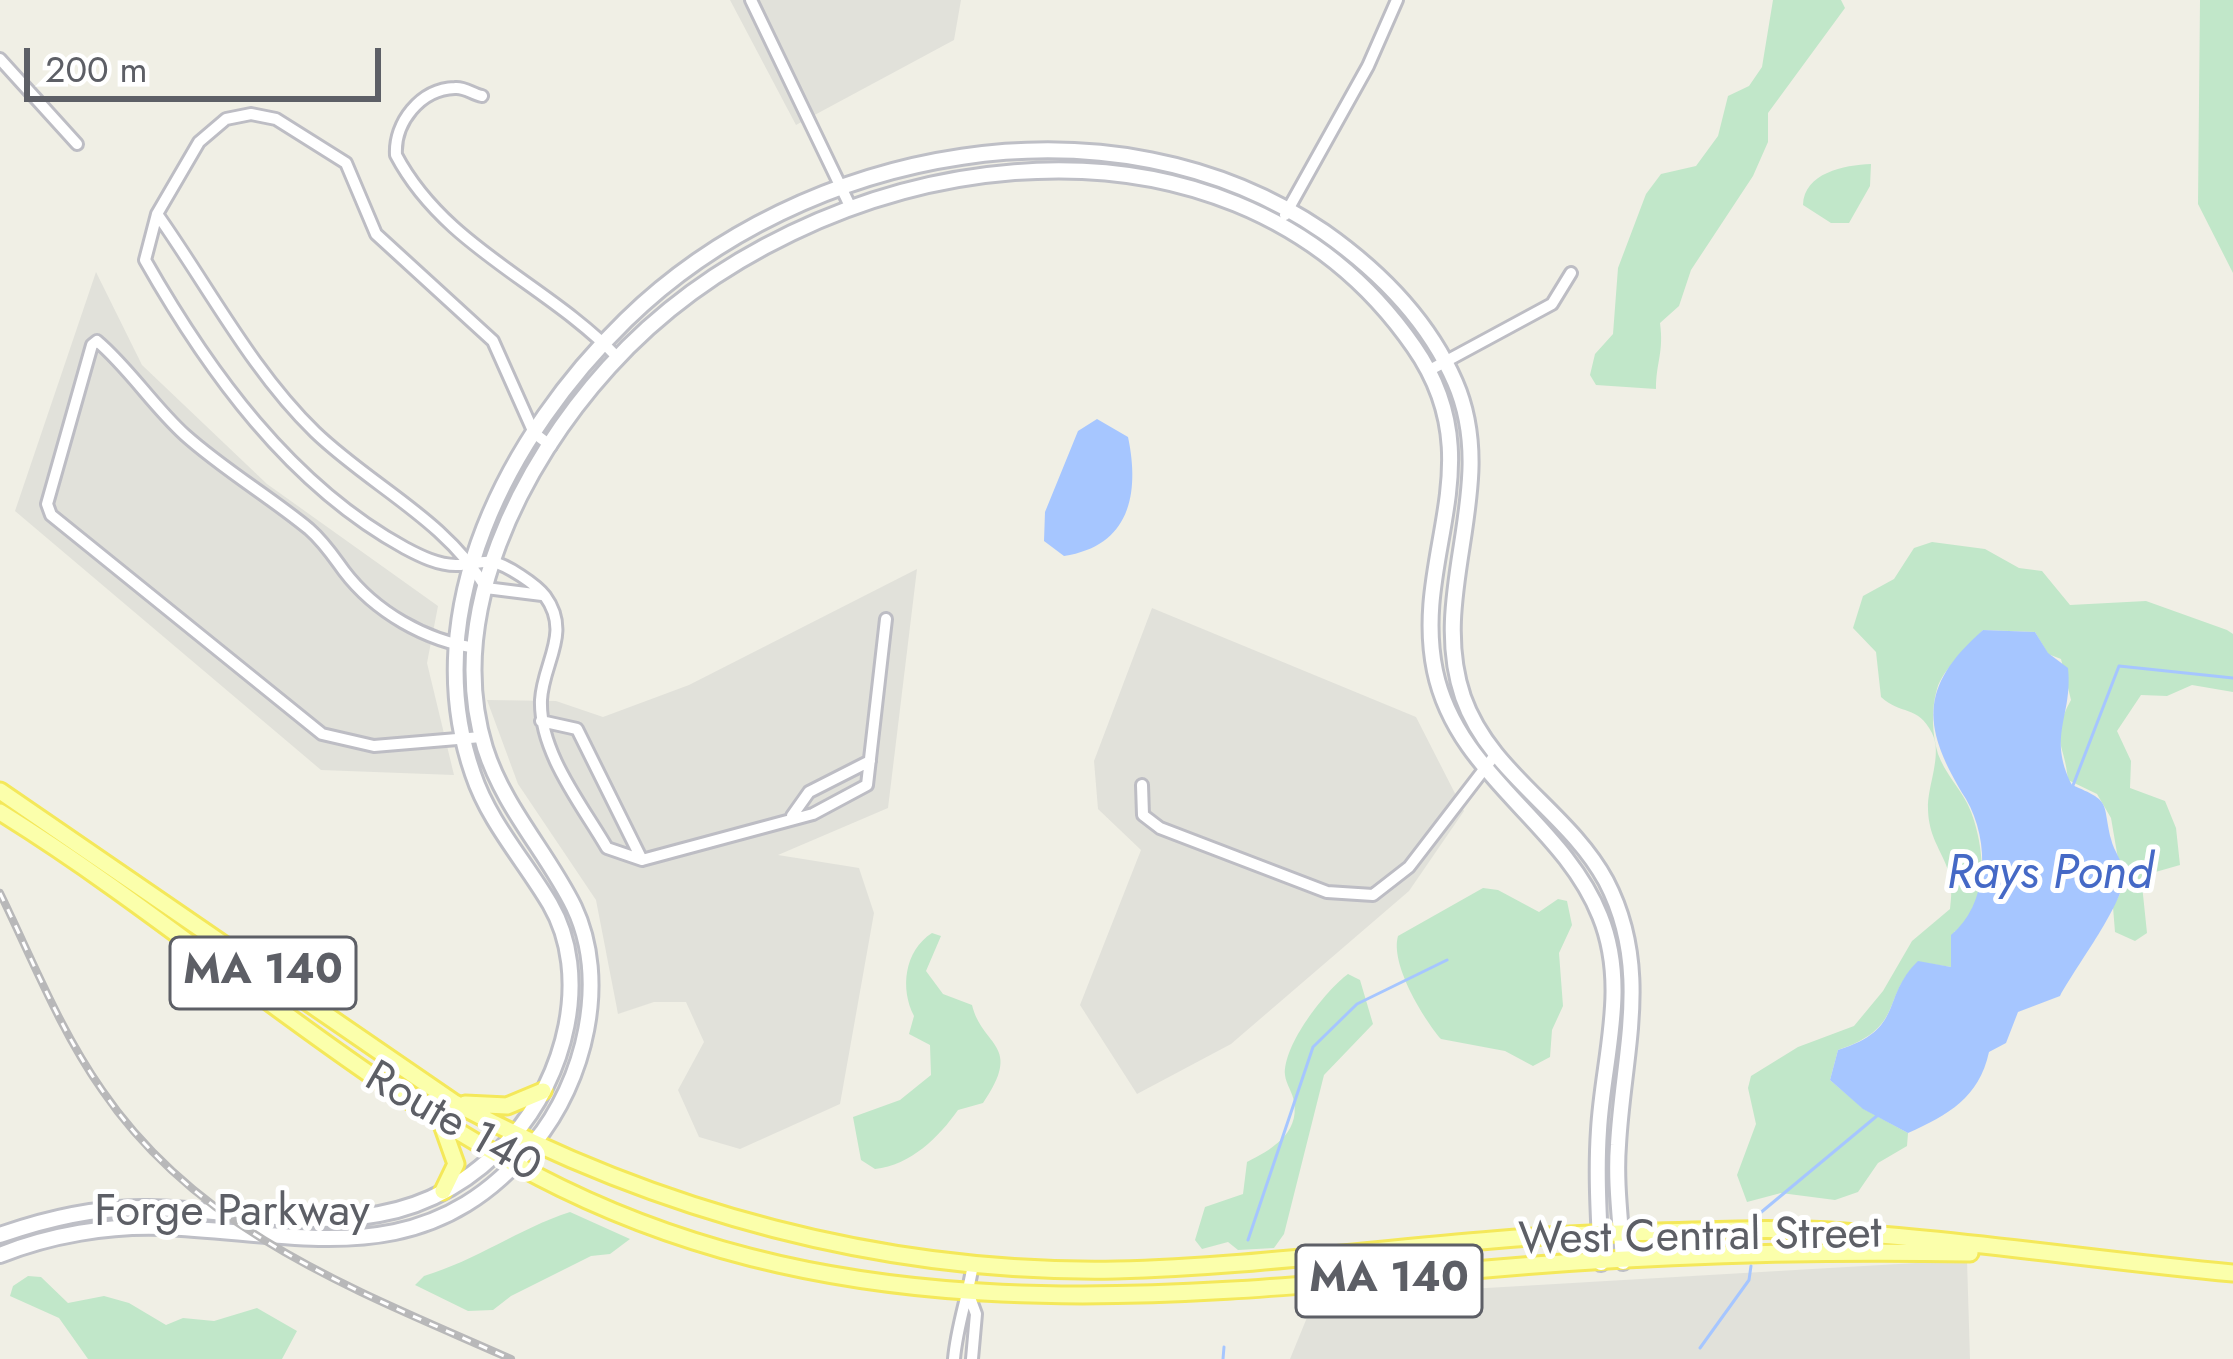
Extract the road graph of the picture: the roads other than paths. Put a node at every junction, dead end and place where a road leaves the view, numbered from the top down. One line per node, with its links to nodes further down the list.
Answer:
1 (752, 0): 6 (street)
2 (1397, 0): 8 (street)
3 (0, 59): 5 (street)
4 (482, 96): 12 (street)
5 (77, 144)
6 (842, 188): 7 (street); 8 (street, Forge Parkway); 12 (street, Forge Parkway)
7 (850, 206): 10 (street, Forge Parkway); 13 (street, Forge Parkway)
8 (1287, 210): 10 (street); 14 (street, Forge Parkway)
9 (158, 214): 16 (street); 19 (street); 19 (street)
10 (1278, 227): 15 (street, Forge Parkway)
11 (1570, 273): 14 (street)
12 (604, 344): 13 (street); 16 (street, Forge Parkway)
13 (618, 358): 17 (street, Forge Parkway)
14 (1445, 362): 15 (street); 28 (street, Forge Parkway)
15 (1428, 371): 30 (street, Forge Parkway)
16 (533, 433): 17 (street); 19 (street, Forge Parkway)
17 (551, 446): 18 (street, Forge Parkway)
18 (494, 562): 19 (street); 20 (street, Forge Parkway); 21 (street)
19 (472, 564): 20 (street); 23 (street, Forge Parkway)
20 (486, 588): 21 (street); 24 (street, Forge Parkway)
21 (545, 596): 25 (street)
22 (886, 620): 29 (street)
23 (457, 645): 24 (street); 27 (street, Forge Parkway); 27 (street)
24 (476, 648): 26 (street, Forge Parkway)
25 (542, 721): 35 (street); 35 (street)
26 (482, 737): 27 (street); 40 (street, Forge Parkway)
27 (463, 740): 36 (street, Forge Parkway)
28 (1495, 755): 30 (street); 44 (street, Forge Parkway)
29 (870, 761): 34 (street); 34 (street)
30 (1482, 768): 31 (street); 46 (street, Forge Parkway)
31 (1142, 785)
32 (0, 791): 37 (main road, Route 140 / MA 140)
33 (0, 812): 38 (main road, Route 140 / MA 140)
34 (792, 815): 35 (street)
35 (642, 860)
36 (543, 1090): 37 (main road); 39 (street, Forge Parkway)
37 (453, 1102): 39 (main road, Route 140 / MA 140)
38 (441, 1122): 41 (main road, Route 140 / MA 140); 43 (main road)
39 (514, 1134): 40 (main road, Route 140 / MA 140); 41 (street, Forge Parkway)
40 (534, 1144): 42 (street, Forge Parkway); 50 (main road, Route 140 / MA 140)
41 (497, 1152): 42 (main road, Route 140 / MA 140); 43 (street, Forge Parkway)
42 (515, 1162): 48 (street, Forge Parkway); 53 (main road, Route 140 / MA 140)
43 (443, 1191): 45 (street, Forge Parkway)
44 (1622, 1233): 46 (main road, West Central Street / MA 140); 47 (main road, West Central Street / MA 140); 49 (street, Forge Parkway)
45 (0, 1234)
46 (1599, 1234): 50 (main road, West Central Street / MA 140); 51 (street, Forge Parkway)
47 (2027, 1253): 49 (main road, West Central Street / MA 140); 52 (main road, West Central Street / MA 140)
48 (0, 1255)
49 (1623, 1262): 51 (main road, West Central Street / MA 140)
50 (973, 1264): 53 (street)
51 (1601, 1264): 53 (main road, West Central Street / MA 140)
52 (2233, 1273)
53 (969, 1295): 54 (street); 55 (street)
54 (954, 1359)
55 (972, 1359)

